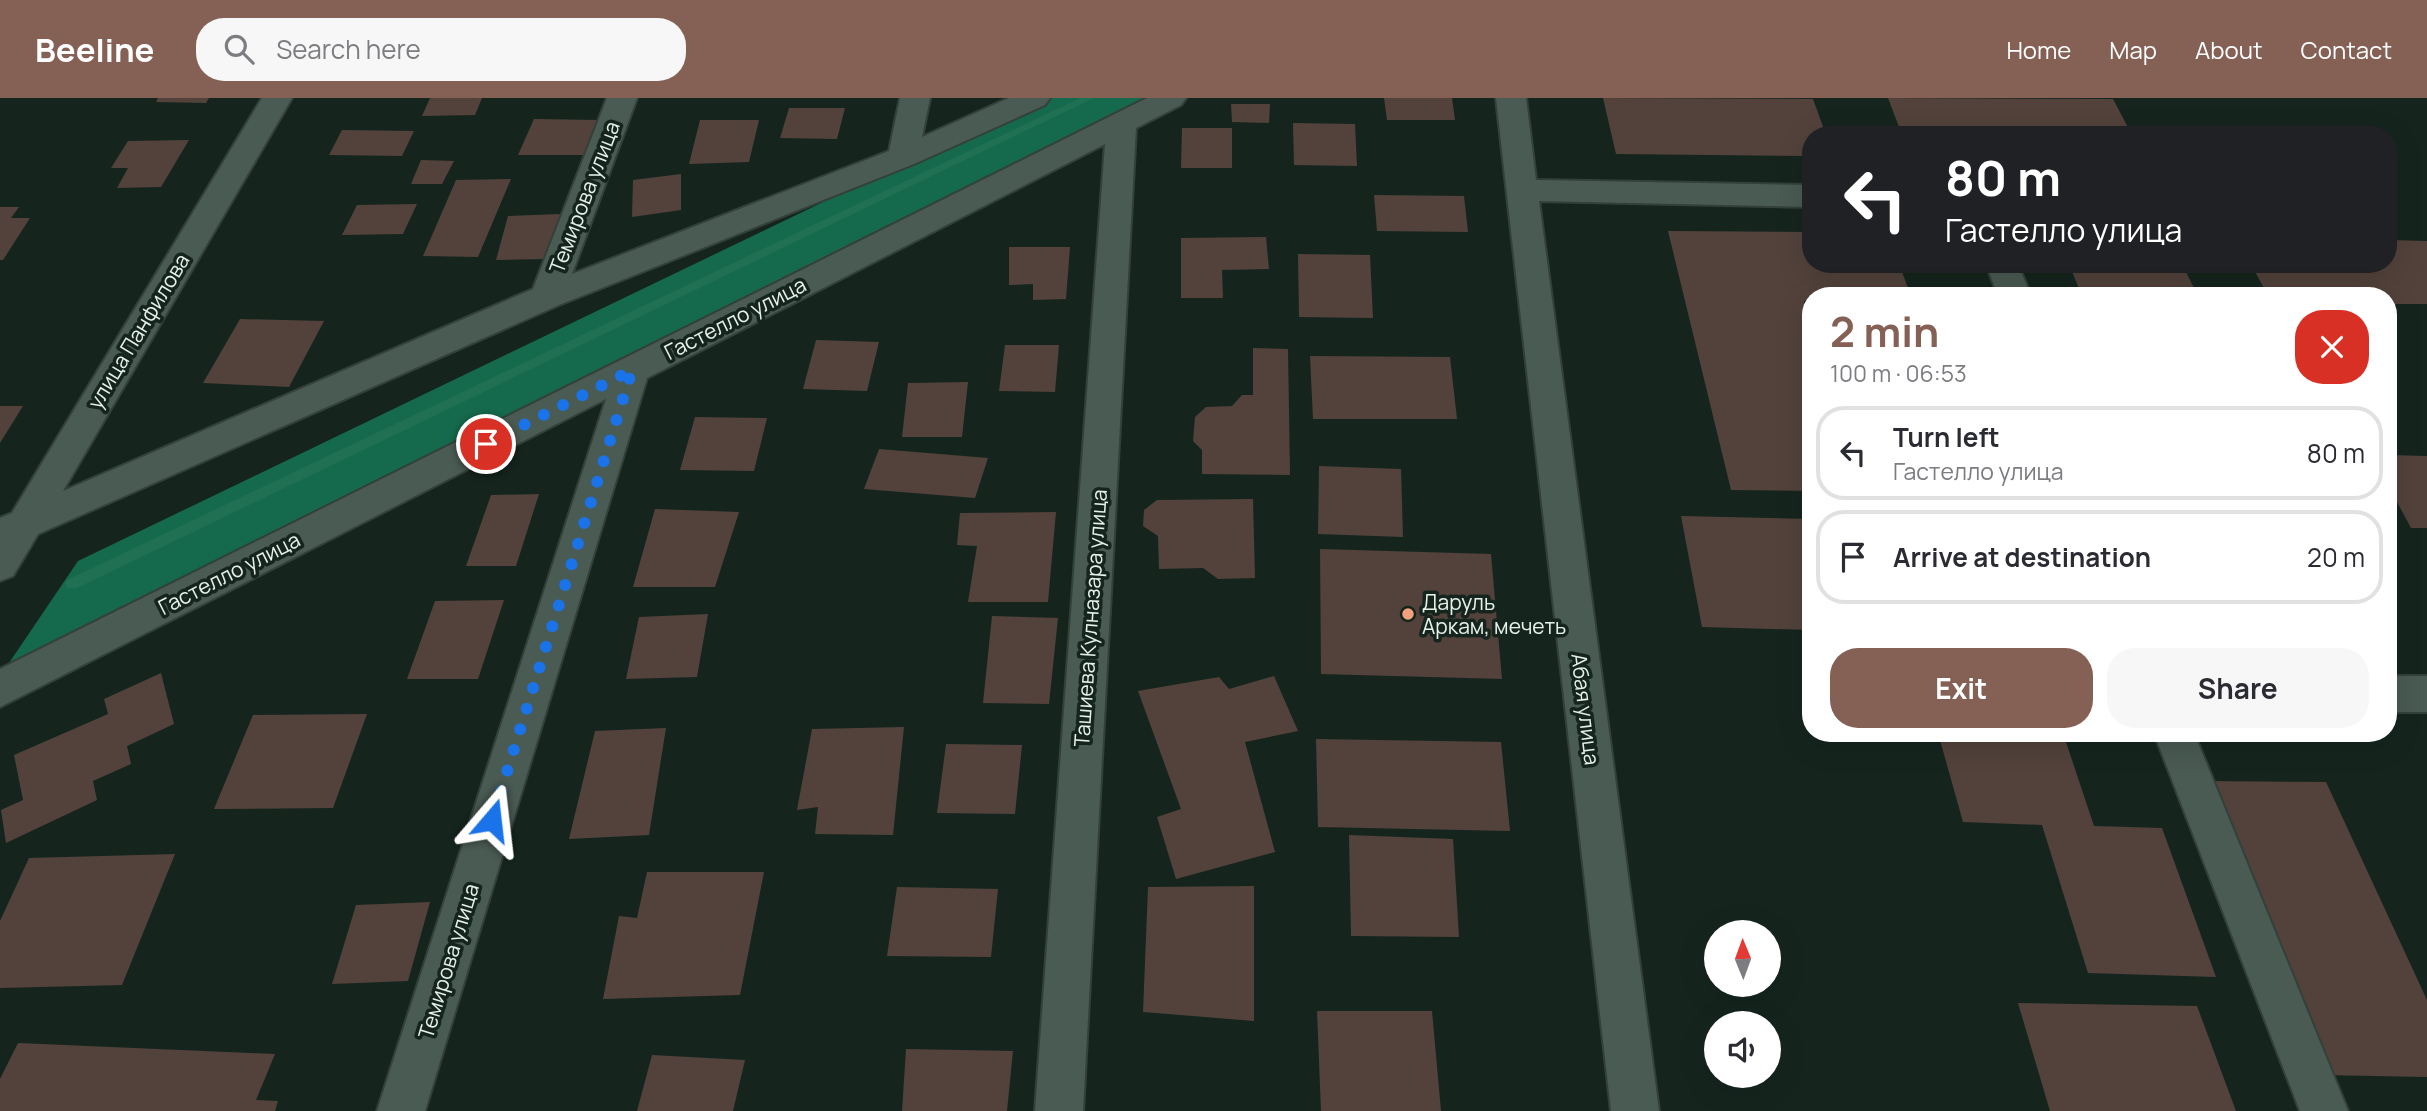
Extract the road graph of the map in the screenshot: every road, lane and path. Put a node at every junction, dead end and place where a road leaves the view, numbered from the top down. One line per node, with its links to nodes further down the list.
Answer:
1 (277, 98): 13 (street, улица Панфилова)
2 (622, 98): 11 (street, Темирова улица)
3 (915, 98): 8 (street)
4 (1035, 98): 8 (street)
5 (1171, 98): 7 (street, Гастелло улица)
6 (1511, 98): 9 (street, Абая улица)
7 (1121, 125): 12 (street, Гастелло улица); 20 (street, Ташиева Кулназара улица)
8 (903, 157): 11 (street)
9 (1522, 190): 10 (street); 21 (street, Абая улица)
10 (1802, 196)
11 (547, 297): 13 (street)
12 (632, 370): 15 (street, Гастелло улица); 19 (street, Темирова улица)
13 (12, 528): 14 (street, улица Панфилова)
14 (0, 565)
15 (0, 689)
16 (2397, 694): 17 (street)
17 (2427, 694)
18 (2175, 742): 22 (street)
19 (401, 1111)
20 (1059, 1111)
21 (1635, 1111)
22 (2324, 1111)

